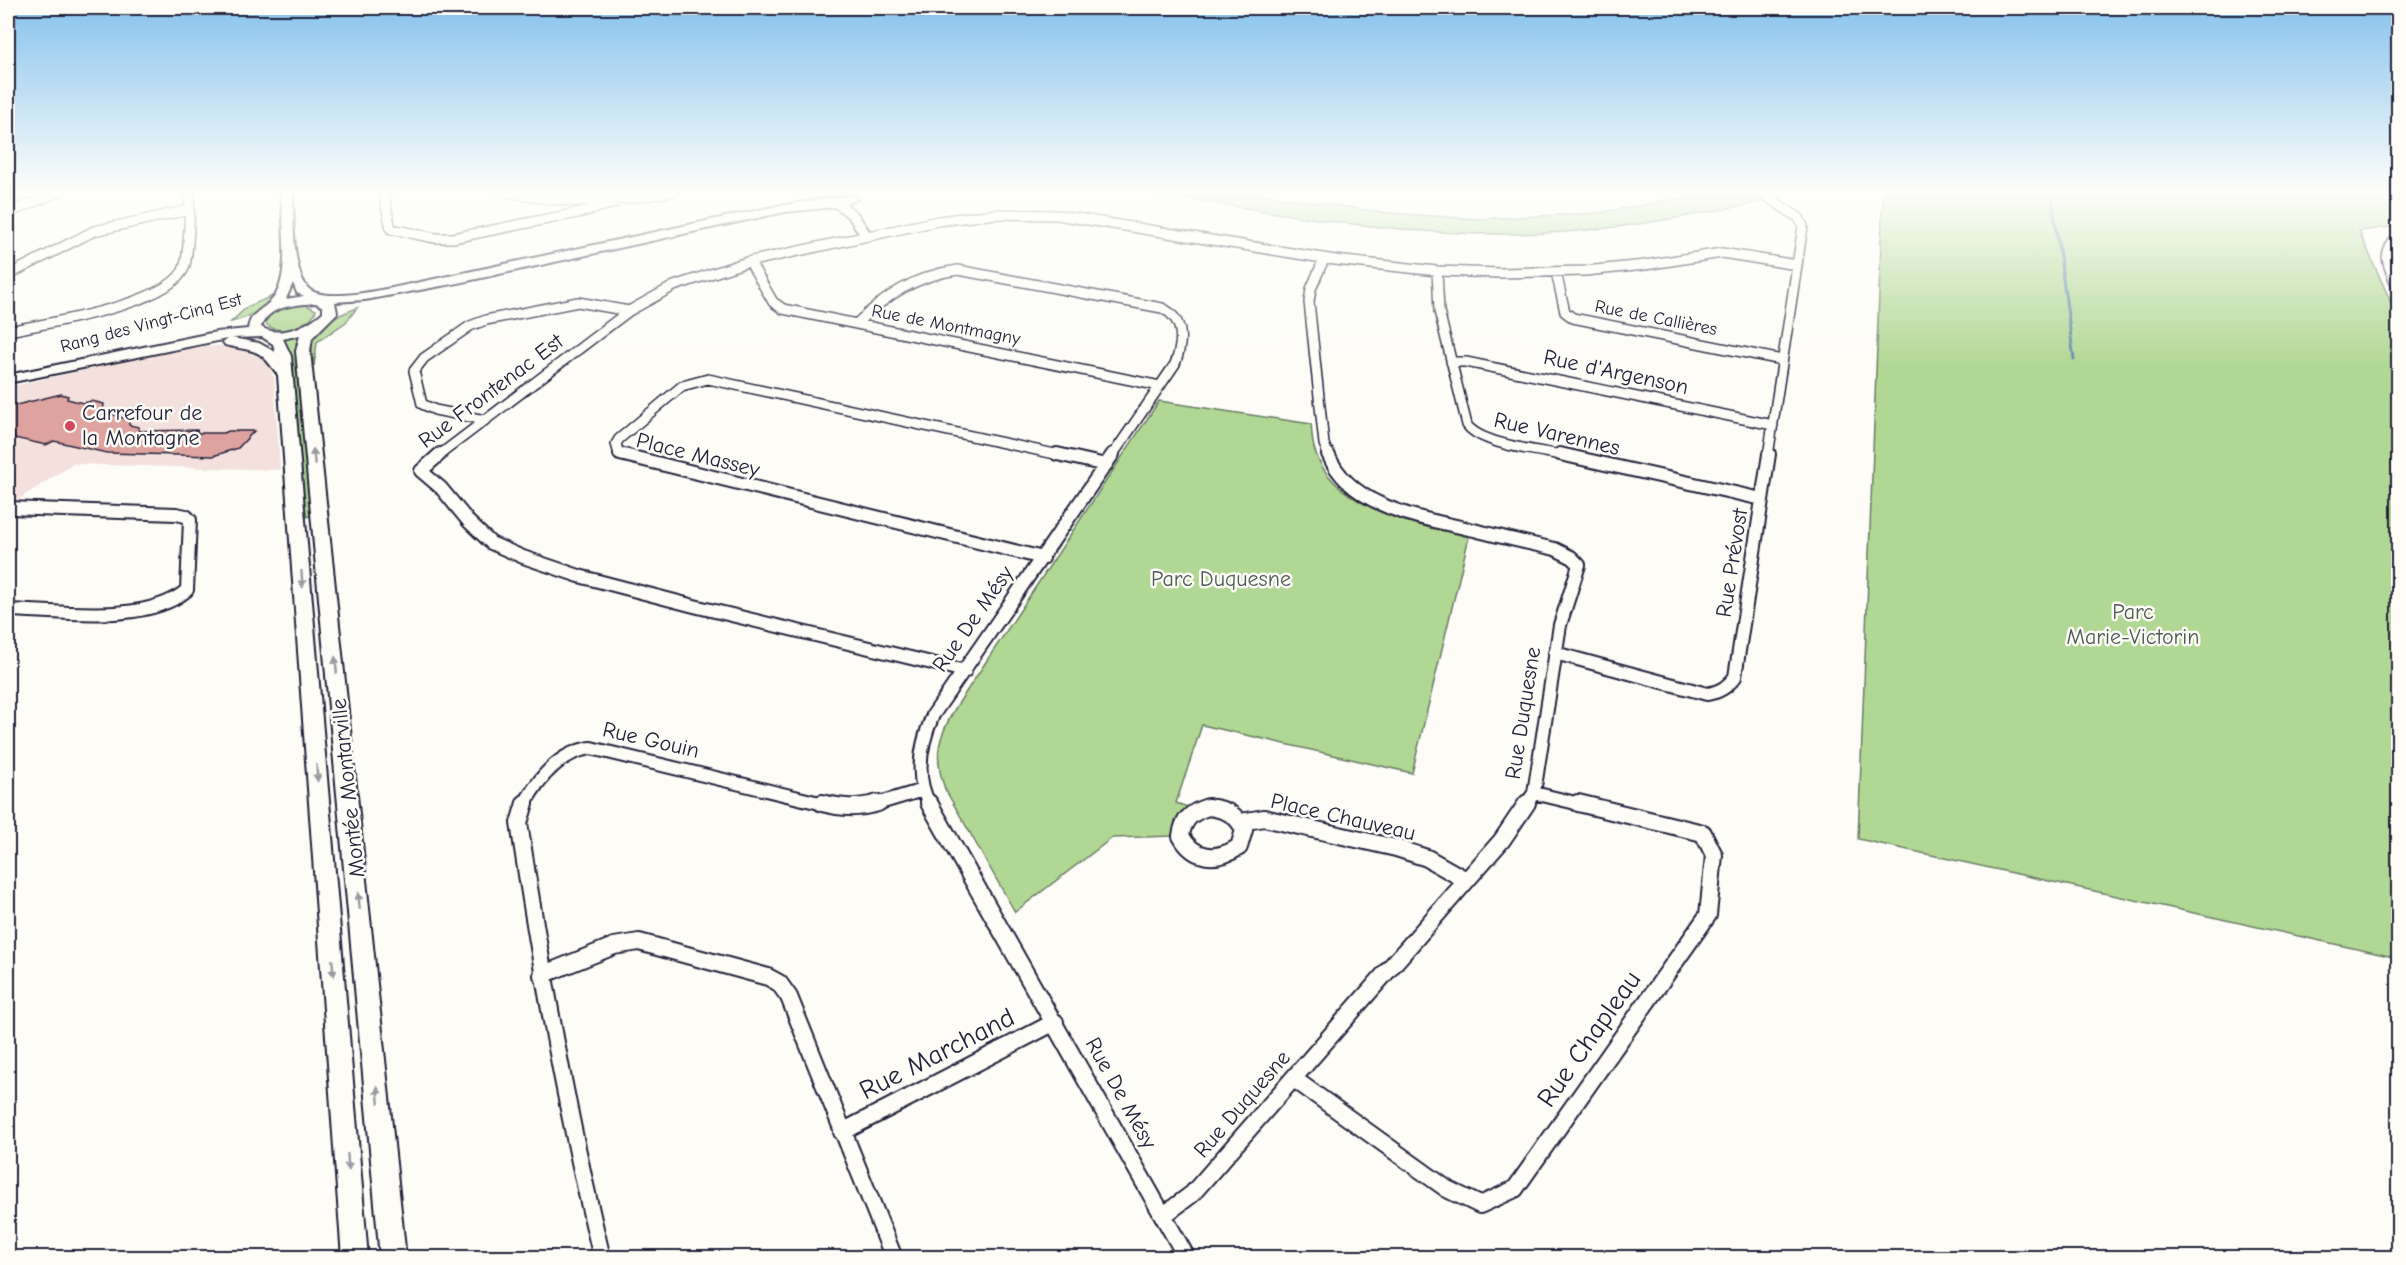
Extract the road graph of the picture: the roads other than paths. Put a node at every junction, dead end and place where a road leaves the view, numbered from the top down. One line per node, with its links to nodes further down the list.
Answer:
1 (57, 250): 15 (street)
2 (185, 250): 23 (street)
3 (290, 250): 11 (street)
4 (595, 250): 16 (street)
5 (799, 250): 10 (street, Rue Frontenac Est)
6 (1267, 250): 9 (street, Rue Frontenac Est)
7 (1799, 250): 12 (street, Rue Prévost)
8 (2387, 250): 17 (street)
9 (1324, 259): 13 (street, Rue Frontenac Est); 39 (street, Rue Duquesne)
10 (750, 261): 20 (street, Rue Frontenac Est); 22 (street, Rue de Montmagny)
11 (291, 264): 18 (street); 19 (street)
12 (1797, 265): 14 (street, Rue Frontenac Est); 26 (street, Rue Prévost)
13 (1437, 271): 14 (street, Rue Frontenac Est); 27 (street, Rue Varennes)
14 (1556, 272): 26 (street, Rue de Callières)
15 (8, 275)
16 (456, 280): 18 (street, Rang des Vingt-Cinq Est); 21 (street, Rang des Vingt-Cinq Est)
17 (2398, 288)
18 (320, 300): 19 (street, Rang des Vingt-Cinq Est); 21 (street)
19 (265, 311): 24 (street); 28 (street, Rang des Vingt-Cinq Est)
20 (629, 311): 32 (street, Rue Frontenac Est); 32 (street)
21 (320, 321): 24 (street, Rang des Vingt-Cinq Est); 51 (street, Montée Montarville, one-way to 21)
22 (856, 324): 31 (street, Rue de Montmagny); 31 (street, Rue De Mésy)
23 (8, 331)
24 (265, 334): 25 (street, Rang des Vingt-Cinq Est); 30 (street, Montée Montarville)
25 (171, 346): 28 (street, Rang des Vingt-Cinq Est); 30 (street)
26 (1782, 360): 33 (street, Rue Prévost)
27 (1451, 362): 33 (street, Rue d'Argenson); 35 (street, Rue Varennes)
28 (48, 370): 29 (street, Rang des Vingt-Cinq Est)
29 (8, 379)
30 (285, 380): 50 (street, Montée Montarville, one-way to 50)
31 (1160, 386): 34 (street, Rue De Mésy)
32 (485, 420): 40 (street, Rue Frontenac Est)
33 (1773, 425): 35 (street, Rue Prévost)
34 (1106, 465): 37 (street, Rue De Mésy); 37 (street, Place Massey)
35 (1762, 500): 39 (street, Rue Prévost)
36 (8, 508): 38 (street)
37 (1043, 558): 40 (street, Rue De Mésy)
38 (8, 610)
39 (1555, 653): 42 (street, Rue Duquesne)
40 (965, 671): 41 (street, Rue De Mésy)
41 (923, 790): 45 (street, Rue Gouin); 46 (street, Rue De Mésy)
42 (1534, 793): 44 (street, Rue Duquesne); 47 (street, Rue Chapleau)
43 (1241, 822): 43 (street, Place Chauveau); 44 (street, Place Chauveau)
44 (1466, 880): 47 (street, Rue Duquesne)
45 (542, 975): 48 (street); 52 (street, Rue Gouin)
46 (1056, 1022): 48 (street, Rue Marchand); 49 (street, Rue De Mésy)
47 (1294, 1079): 49 (street, Rue Duquesne)
48 (842, 1132): 53 (street)
49 (1164, 1215): 54 (street, Rue De Mésy)
50 (355, 1257)
51 (393, 1257)
52 (602, 1257)
53 (894, 1257)
54 (1187, 1257)

